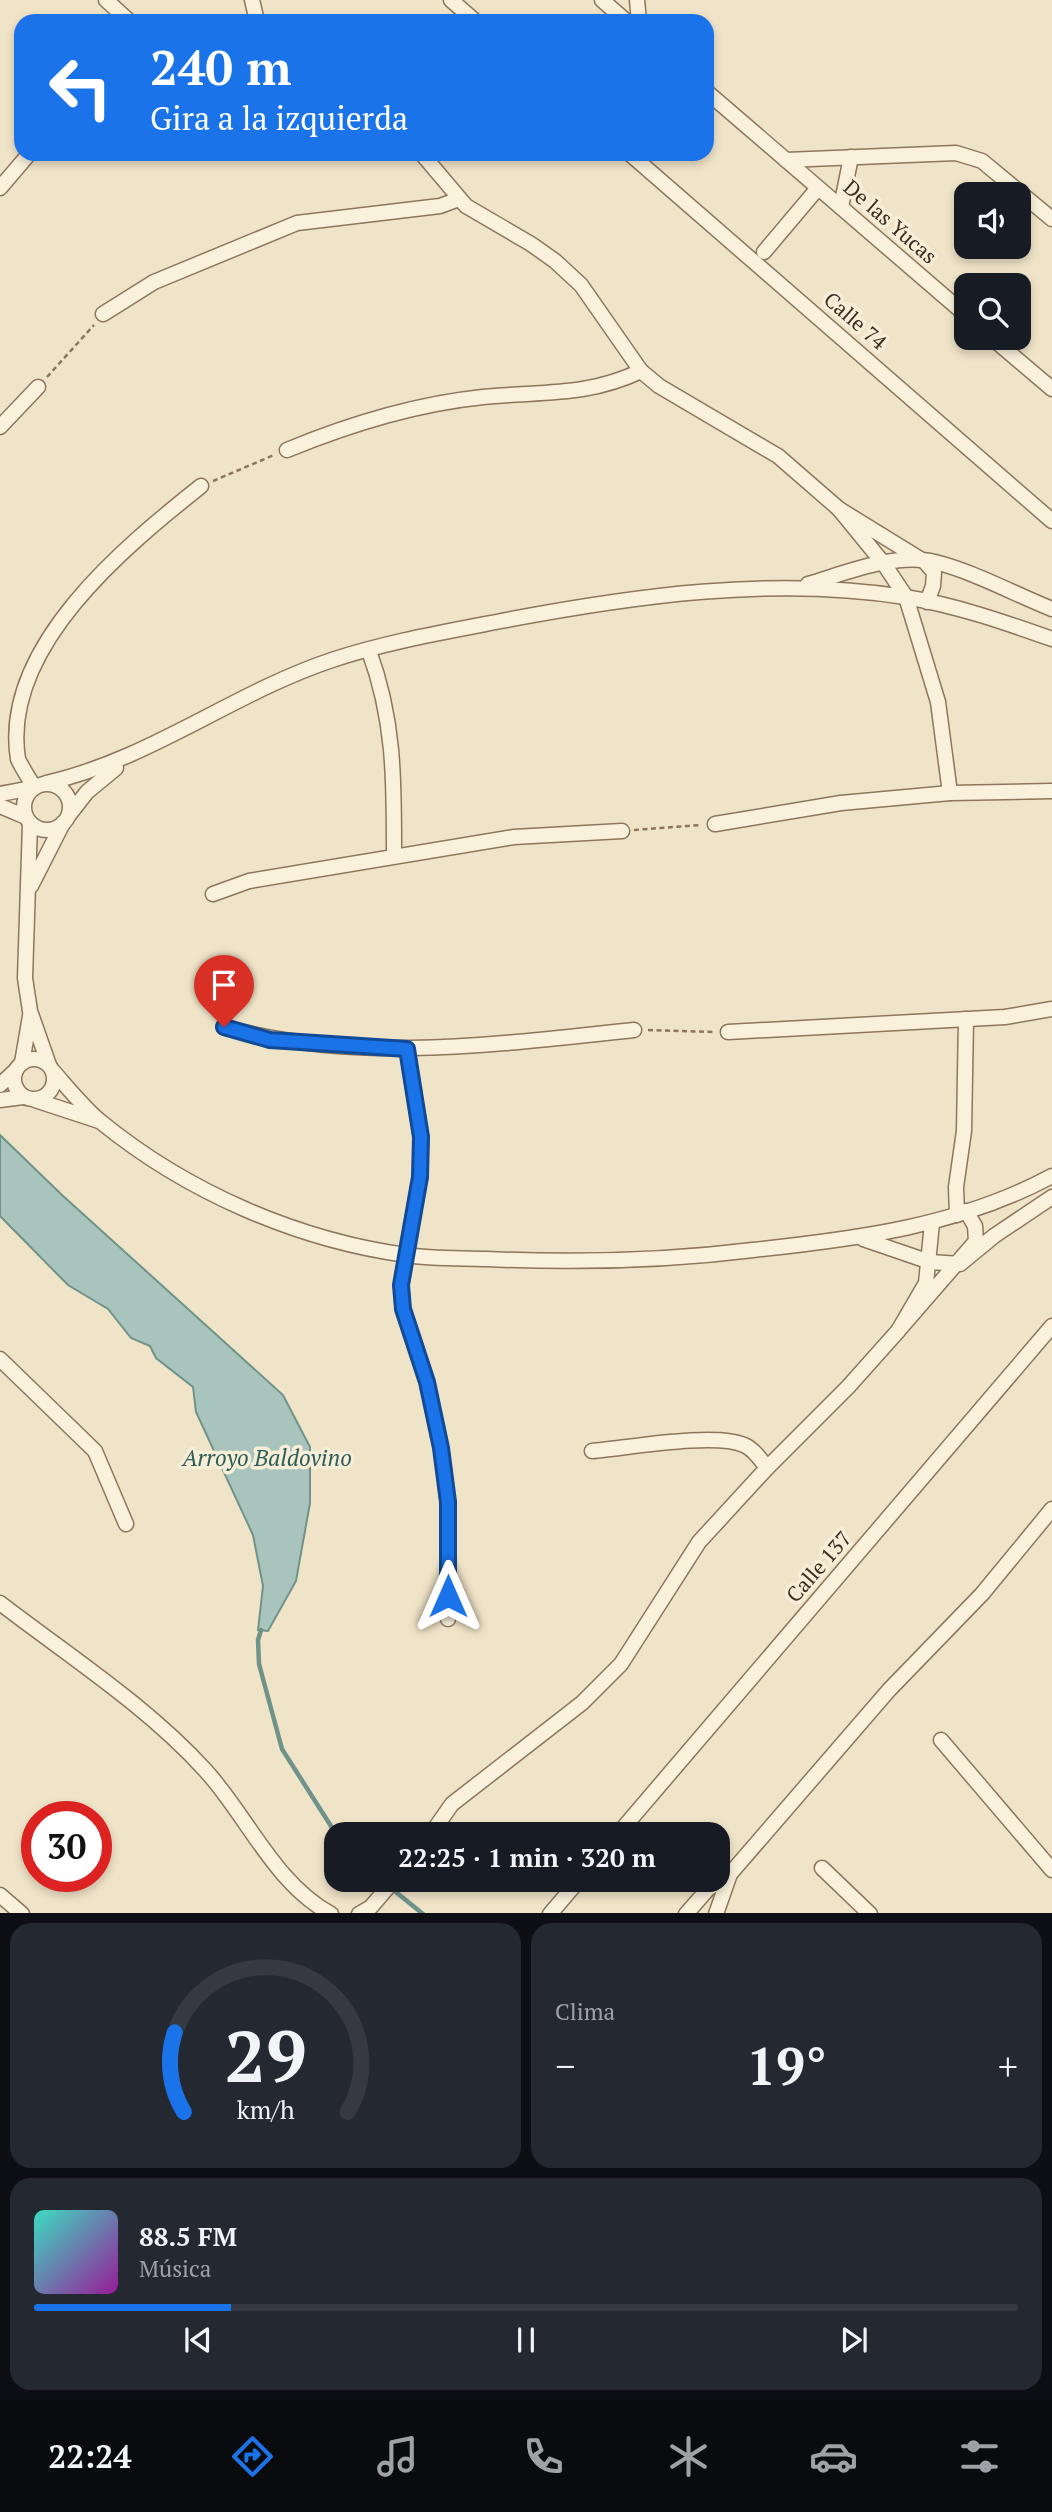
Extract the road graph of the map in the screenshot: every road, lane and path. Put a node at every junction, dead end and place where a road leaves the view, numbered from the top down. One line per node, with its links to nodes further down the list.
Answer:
1 (106, 0): 4 (street)
2 (451, 0): 5 (street)
3 (602, 0): 6 (street)
4 (121, 14)
5 (467, 14)
6 (617, 14)
7 (714, 98): 9 (street, De las Yucas)
8 (851, 157): 9 (street); 16 (street); 17 (street)
9 (786, 160): 14 (street, De las Yucas)
10 (23, 161): 13 (street)
11 (428, 161): 15 (street)
12 (638, 161): 29 (street, Calle 74)
13 (0, 188)
14 (818, 188): 16 (street, De las Yucas); 18 (street)
15 (459, 199): 20 (street); 22 (street)
16 (841, 207): 19 (street, De las Yucas)
17 (1052, 219)
18 (764, 252)
19 (954, 305)
20 (103, 314): 23 (path)
21 (1006, 350): 24 (street)
22 (641, 371): 26 (street); 28 (street)
23 (38, 387): 25 (street)
24 (1052, 389)
25 (0, 427)
26 (287, 450): 27 (path)
27 (201, 486): 39 (street)
28 (839, 509): 30 (street); 31 (street)
29 (1052, 522)
30 (925, 562): 31 (street); 34 (street); 35 (street)
31 (884, 564): 32 (street); 33 (street)
32 (800, 587): 33 (street); 37 (street)
33 (906, 597): 34 (street); 41 (street)
34 (927, 602): 36 (street)
35 (1052, 609)
36 (1052, 639)
37 (369, 651): 38 (street); 48 (street)
38 (131, 756): 39 (street); 44 (street)
39 (38, 786): 42 (street); 44 (street); 45 (street)
40 (1052, 791): 41 (street)
41 (950, 793): 46 (street)
42 (0, 794)
43 (0, 806): 45 (street)
44 (66, 819): 45 (street); 49 (street)
45 (28, 820): 49 (street)
46 (715, 824): 47 (path)
47 (622, 831): 48 (street)
48 (394, 856): 50 (street)
49 (29, 890): 52 (street)
50 (213, 894)
51 (1052, 1009): 53 (street)
52 (30, 1011): 58 (street); 59 (street)
53 (966, 1019): 56 (street); 66 (street)
54 (224, 1027): 57 (street)
55 (634, 1030): 56 (path); 57 (street)
56 (728, 1032)
57 (407, 1049): 69 (street)
58 (19, 1066): 59 (street); 60 (street); 61 (street)
59 (51, 1068): 61 (street); 63 (street)
60 (0, 1085)
61 (29, 1098): 62 (street); 63 (street)
62 (0, 1100)
63 (101, 1122): 69 (street)
64 (1052, 1176): 66 (street)
65 (1052, 1197): 71 (street)
66 (962, 1213): 67 (street); 71 (street)
67 (932, 1223): 68 (street); 70 (street)
68 (862, 1238): 69 (street); 70 (street)
69 (408, 1256): 80 (street)
70 (930, 1262): 71 (street); 73 (street)
71 (960, 1264): 73 (street)
72 (1052, 1326): 83 (street, Calle 137)
73 (898, 1331): 76 (street)
74 (0, 1359): 78 (street)
75 (592, 1451): 76 (street)
76 (767, 1468): 82 (street)
77 (1052, 1509): 86 (street)
78 (126, 1524)
79 (0, 1603): 93 (street)
80 (448, 1619)
81 (941, 1740): 85 (street)
82 (439, 1822)
83 (628, 1822)
84 (822, 1868): 98 (street)
85 (1052, 1870)
86 (730, 1874)
87 (384, 1892): 94 (street)
88 (568, 1892): 95 (street)
89 (705, 1892): 96 (street)
90 (724, 1892): 97 (street)
91 (0, 1895): 92 (street)
92 (22, 1913)
93 (331, 1913)
94 (359, 1913)
95 (550, 1913)
96 (686, 1913)
97 (716, 1913)
98 (870, 1913)

